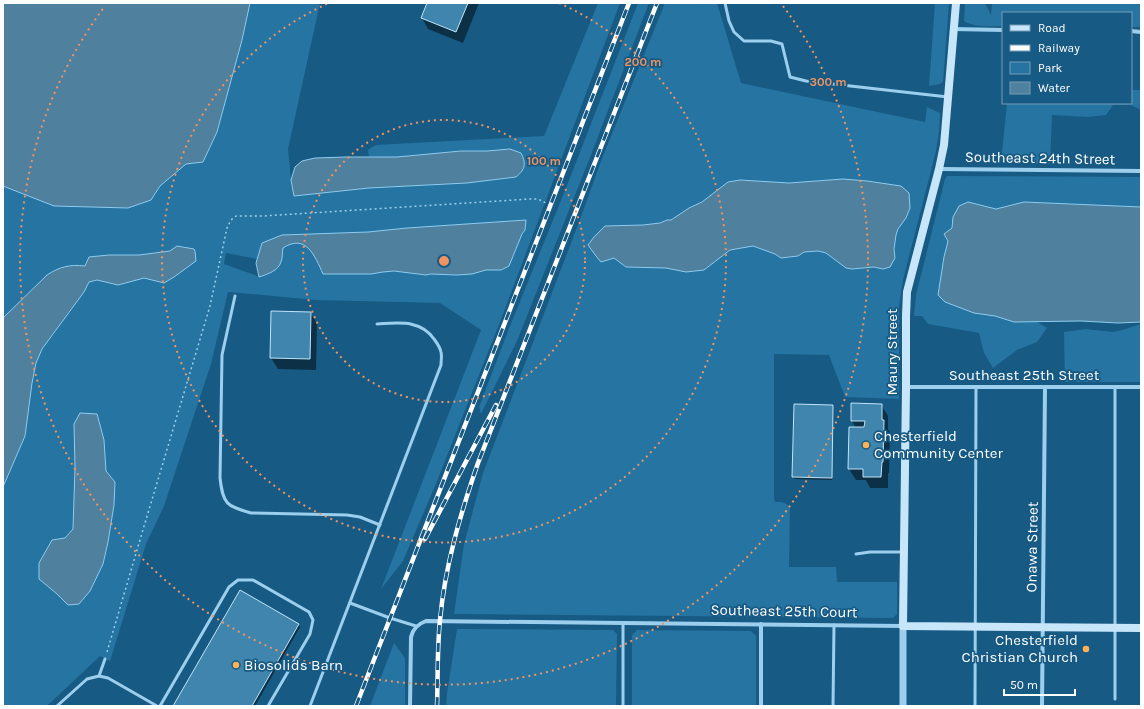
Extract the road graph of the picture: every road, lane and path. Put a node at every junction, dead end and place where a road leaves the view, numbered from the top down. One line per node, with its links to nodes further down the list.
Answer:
1 (725, 3): 5 (lane)
2 (956, 3): 3 (main road, Maury Street)
3 (953, 29): 4 (street); 5 (main road, Maury Street)
4 (1002, 30)
5 (948, 97): 6 (main road, Maury Street)
6 (939, 169): 7 (street, Southeast 24th Street); 11 (main road, Maury Street)
7 (1141, 171)
8 (546, 203): 29 (path)
9 (235, 296): 16 (lane)
10 (377, 324): 16 (lane)
11 (906, 387): 12 (street, Southeast 25th Street); 17 (main road, Maury Street)
12 (976, 387): 14 (street, Southeast 25th Street); 25 (lane)
13 (1115, 387): 14 (street, Southeast 25th Street); 15 (street, Southeast 25th Street); 27 (lane)
14 (1045, 388): 26 (street, Onawa Street)
15 (1141, 388)
16 (380, 525): 19 (lane)
17 (904, 552): 18 (lane); 24 (main road, Maury Street)
18 (856, 554)
19 (350, 603): 23 (lane); 35 (lane)
20 (624, 623): 21 (street, Southeast 25th Court); 23 (street, Southeast 25th Court); 37 (lane)
21 (761, 624): 22 (street, Southeast 25th Court); 38 (street)
22 (834, 625): 24 (street, Southeast 25th Court); 39 (lane)
23 (416, 626): 36 (street)
24 (903, 626): 25 (main road, Southeast 25th Court); 40 (street, Maury Street)
25 (976, 626): 26 (main road, Southeast 25th Court); 41 (lane)
26 (1043, 627): 27 (main road, Southeast 25th Court); 42 (street, Onawa Street)
27 (1115, 628): 28 (main road, Southeast 25th Court); 31 (lane)
28 (1141, 628)
29 (105, 659): 30 (lane)
30 (99, 676): 32 (lane); 33 (lane)
31 (1115, 699)
32 (57, 706)
33 (158, 706): 34 (lane)
34 (268, 706)
35 (310, 706)
36 (410, 706)
37 (623, 706)
38 (762, 706)
39 (832, 706)
40 (903, 706)
41 (975, 706)
42 (1042, 706)

